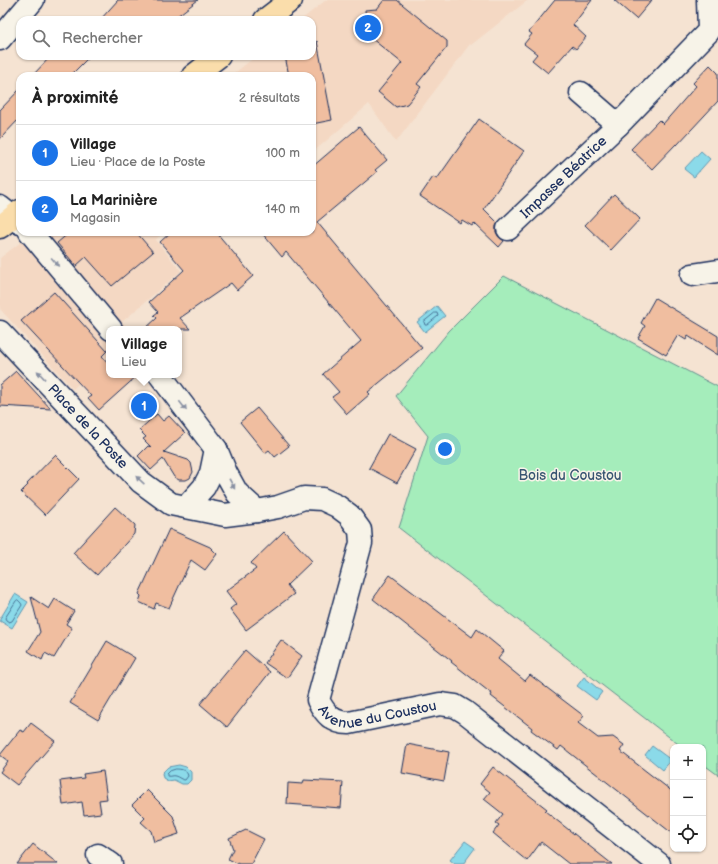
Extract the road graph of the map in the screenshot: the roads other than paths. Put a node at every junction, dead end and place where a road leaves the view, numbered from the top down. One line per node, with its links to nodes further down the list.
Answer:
1 (291, 0): 5 (main road)
2 (708, 0): 11 (street, Impasse Béatrice)
3 (30, 1): 4 (street)
4 (18, 16)
5 (271, 16)
6 (16, 19): 7 (street)
7 (0, 39)
8 (214, 60): 9 (main road)
9 (198, 72)
10 (581, 93): 11 (street, Impasse Béatrice)
11 (618, 125): 12 (street, Impasse Béatrice)
12 (508, 229)
13 (33, 236): 16 (street, one-way to 16)
14 (718, 271): 15 (street)
15 (692, 275)
16 (108, 326)
17 (0, 332): 20 (street, Place de la Poste, one-way to 17)
18 (162, 378): 19 (street, one-way to 19)
19 (216, 449): 20 (street); 21 (street, one-way to 21)
20 (186, 507): 21 (street, Place de la Poste)
21 (257, 511): 22 (street, Avenue du Coustou)
22 (659, 864)

